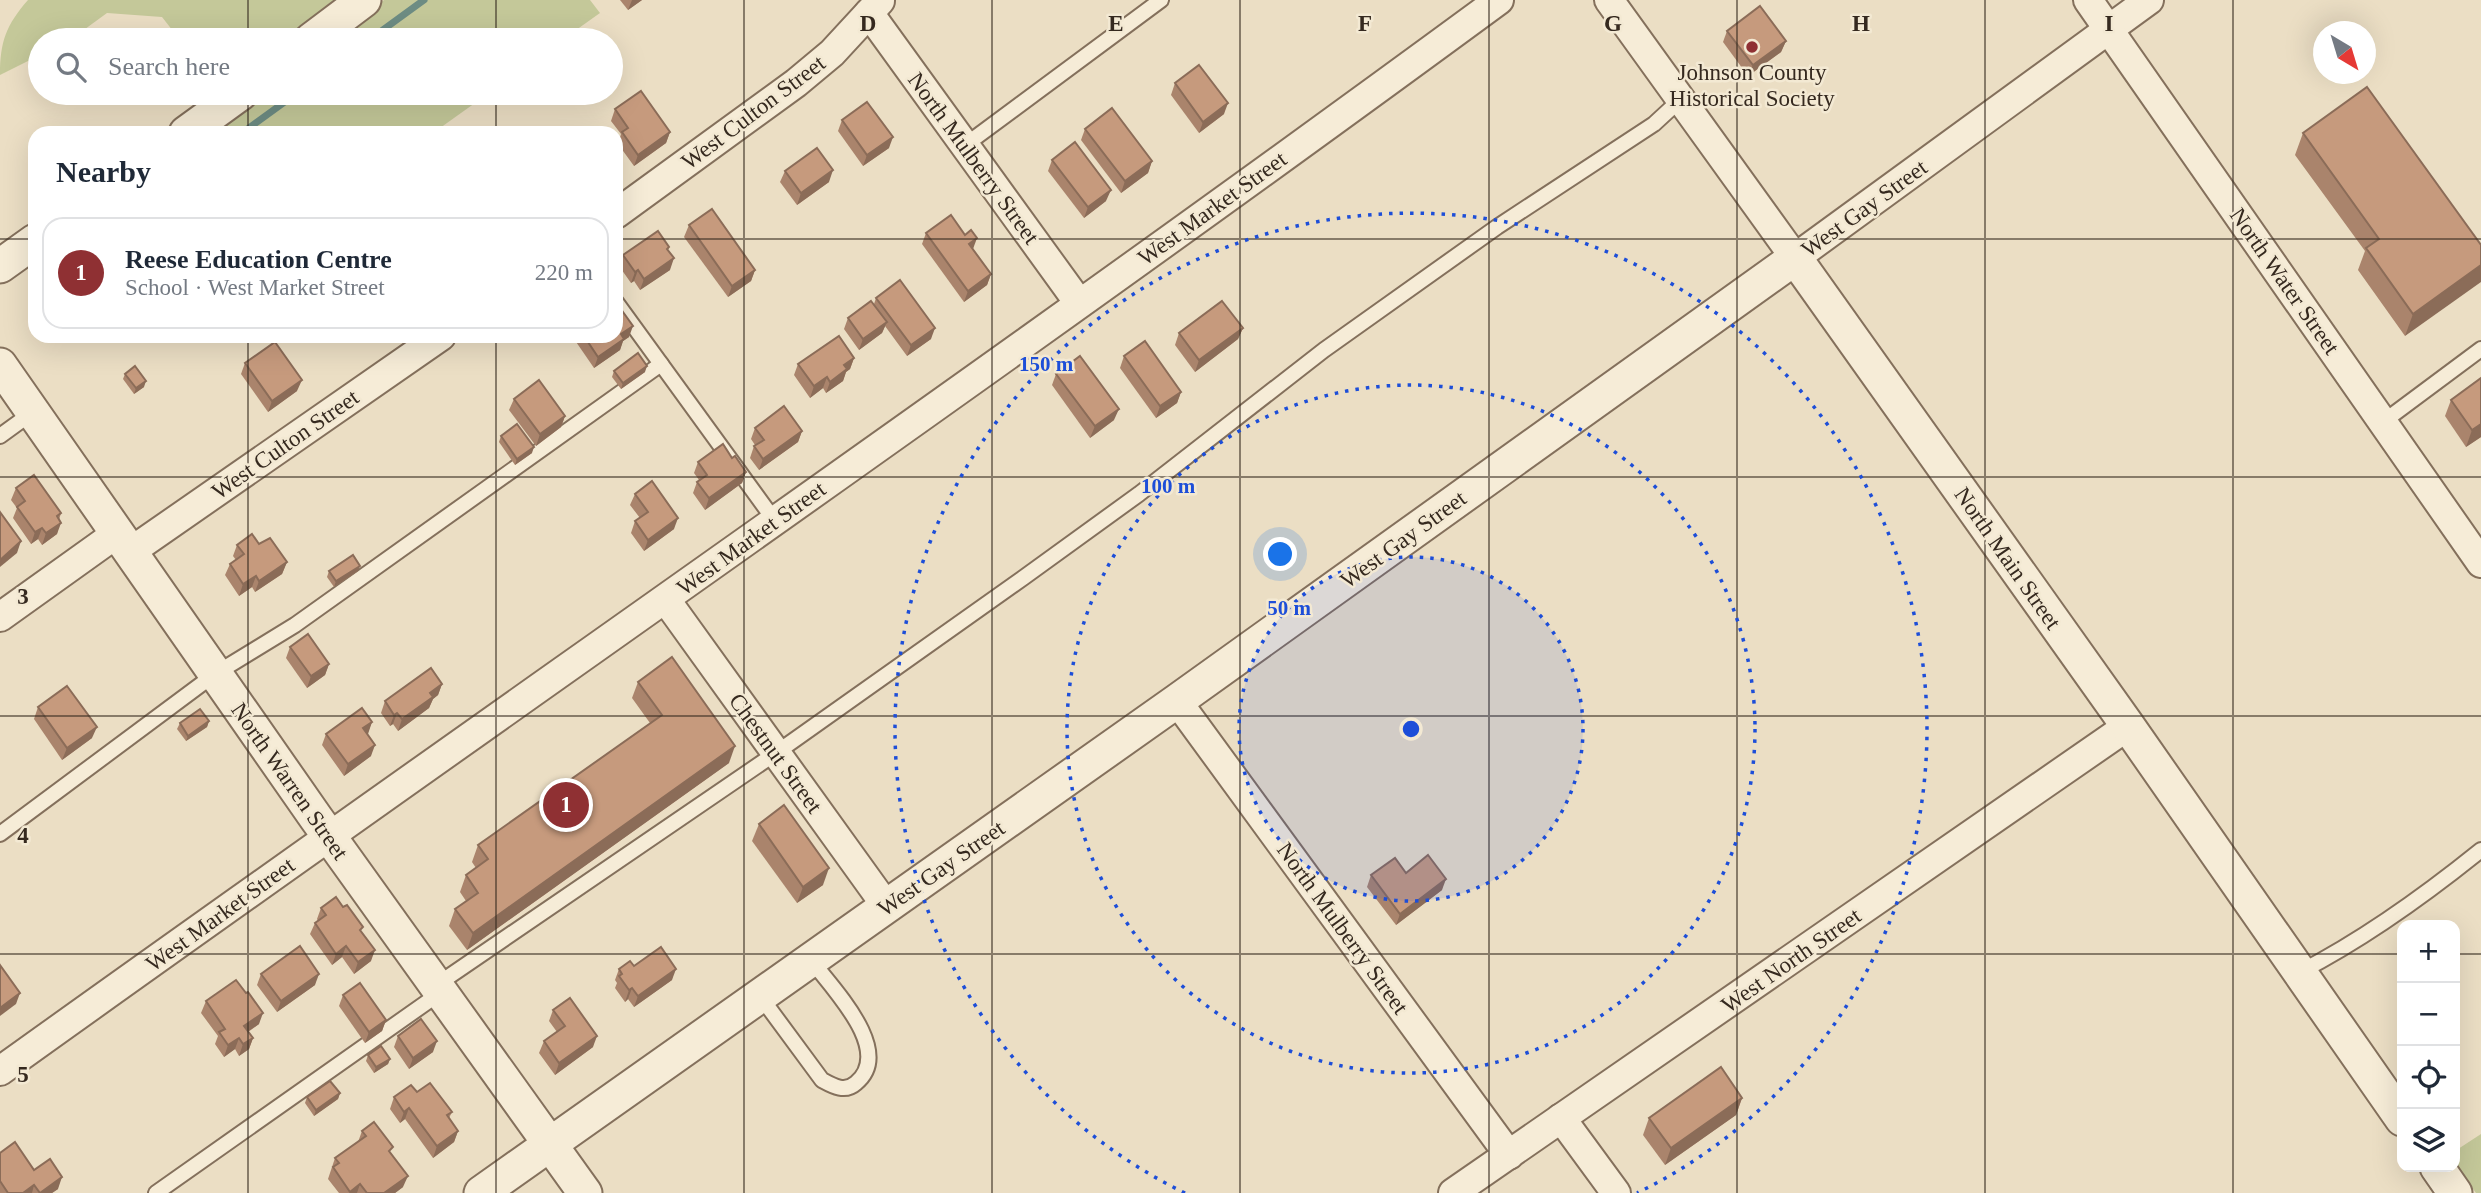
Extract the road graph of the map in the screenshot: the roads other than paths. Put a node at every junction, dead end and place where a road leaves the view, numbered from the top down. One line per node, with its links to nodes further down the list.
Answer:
1 (364, 0): 8 (street)
2 (1161, 0): 13 (lane)
3 (1499, 0): 18 (street, West Market Street)
4 (1609, 0): 10 (street, North Main Street)
5 (2088, 0): 9 (street, North Water Street)
6 (2149, 0): 9 (street, West Gay Street)
7 (875, 7): 13 (street, North Mulberry Street); 14 (street, West Culton Street)
8 (327, 28)
9 (2109, 29): 16 (street, West Gay Street); 25 (street, North Water Street)
10 (1680, 100): 16 (street, North Main Street); 35 (lane)
11 (225, 105): 12 (street)
12 (196, 126)
13 (964, 146): 18 (street, North Mulberry Street)
14 (623, 209)
15 (28, 245): 17 (street)
16 (1795, 258): 33 (street, West Gay Street); 34 (street, North Main Street)
17 (0, 265)
18 (1079, 303): 27 (street, West Market Street)
19 (623, 311): 22 (lane)
20 (430, 343): 28 (street, West Culton Street)
21 (2481, 349): 25 (lane)
22 (662, 364): 27 (lane); 32 (lane)
23 (0, 365): 24 (street, North Warren Street)
24 (33, 412): 26 (lane); 28 (street, North Warren Street)
25 (2383, 422): 29 (street, North Water Street)
26 (0, 436)
27 (775, 521): 30 (street, West Market Street)
28 (123, 543): 31 (street, West Culton Street); 32 (street, North Warren Street)
29 (2481, 563)
30 (666, 600): 35 (street, Chestnut Street); 37 (street, West Market Street)
31 (0, 617)
32 (215, 674): 36 (lane); 37 (street, North Warren Street)
33 (1177, 701): 39 (street, West Gay Street); 48 (street, North Mulberry Street)
34 (2128, 726): 41 (street, North Main Street); 46 (street, West North Street)
35 (776, 753): 39 (street, Chestnut Street); 42 (lane)
36 (0, 834)
37 (329, 835): 42 (street, North Warren Street); 44 (street, West Market Street)
38 (2481, 850): 41 (lane)
39 (887, 907): 40 (street, West Gay Street)
40 (811, 960): 43 (street, West Gay Street); 43 (lane)
41 (2299, 973): 45 (street, North Main Street)
42 (438, 989): 47 (street, North Warren Street); 50 (lane)
43 (760, 996): 47 (street, West Gay Street)
44 (0, 1071)
45 (2397, 1112)
46 (1561, 1118): 48 (street, West North Street); 54 (street)
47 (549, 1144): 51 (street, West Gay Street); 52 (street, North Warren Street)
48 (1509, 1155): 53 (street, West North Street)
49 (2440, 1172): 55 (street)
50 (156, 1193)
51 (481, 1193)
52 (585, 1193)
53 (1453, 1193)
54 (1616, 1193)
55 (2455, 1193)

